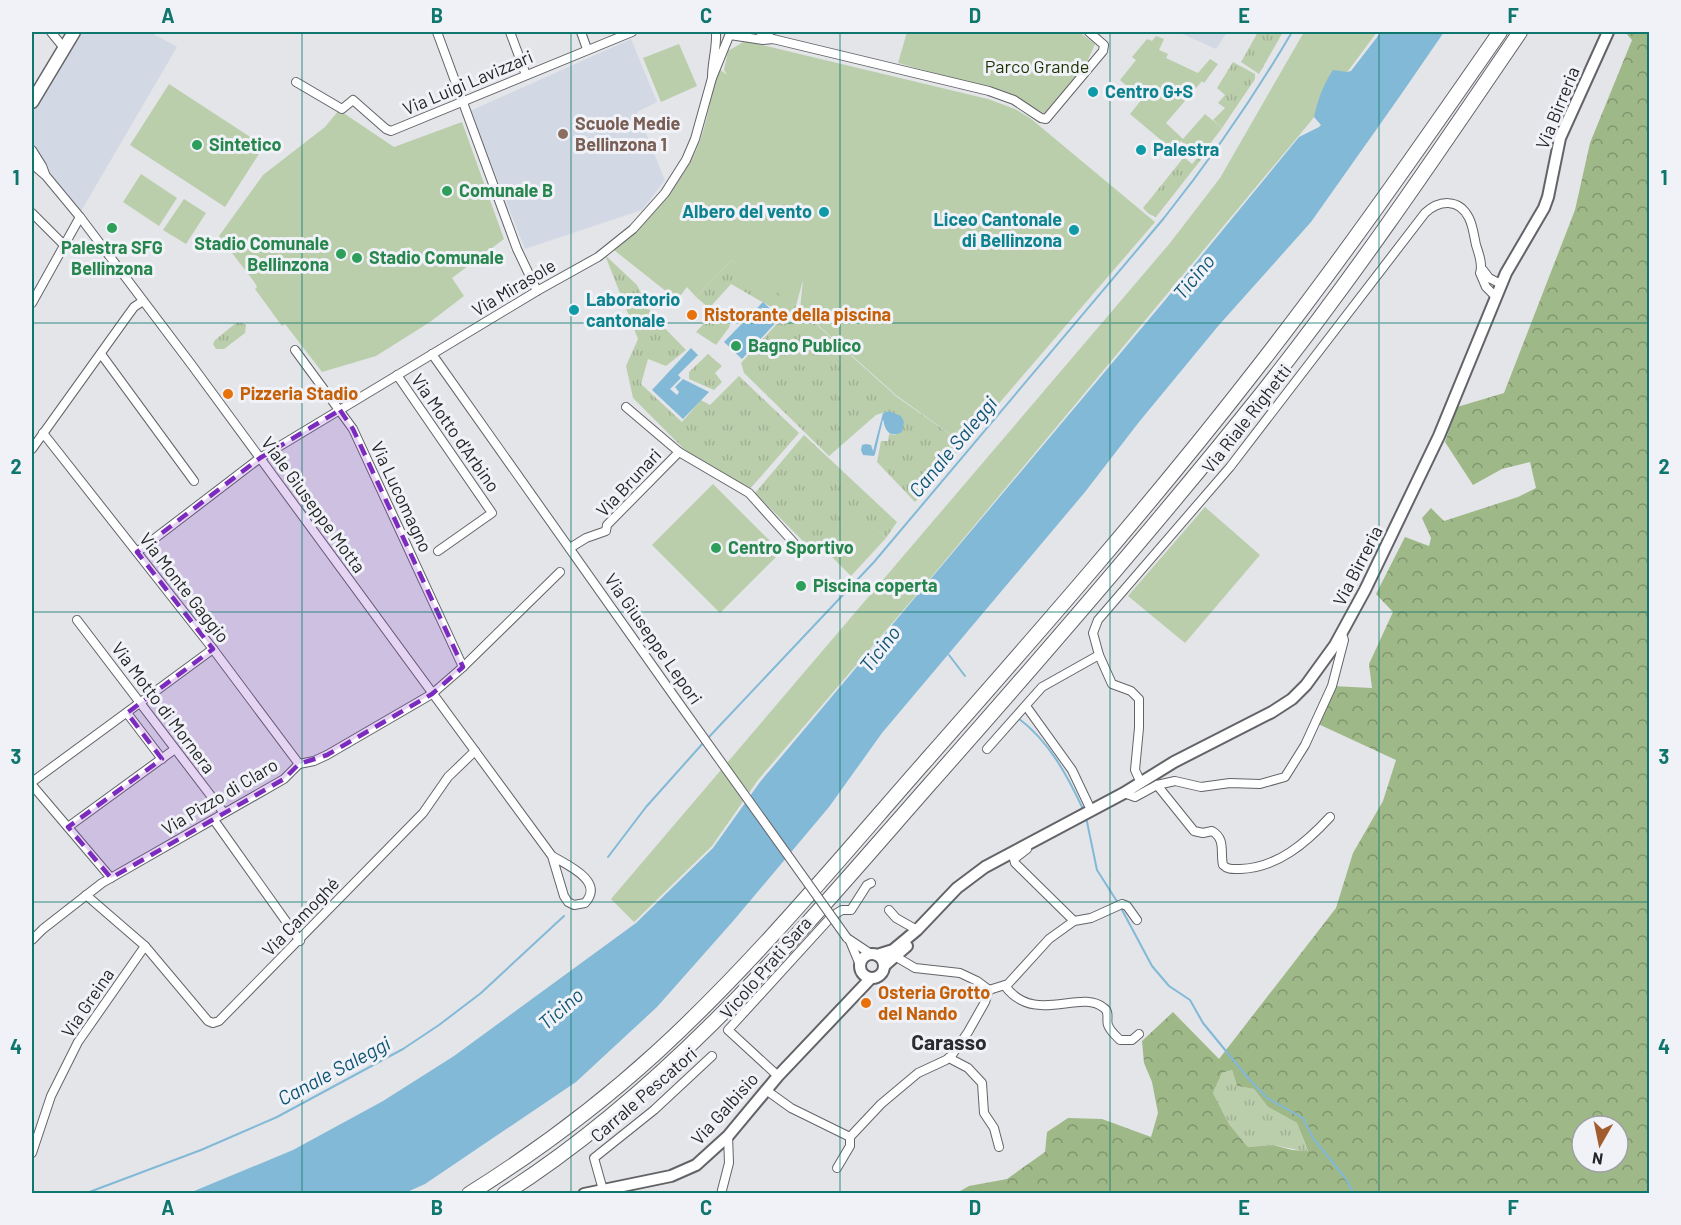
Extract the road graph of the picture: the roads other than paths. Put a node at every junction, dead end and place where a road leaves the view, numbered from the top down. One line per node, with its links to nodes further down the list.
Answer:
1 (51, 32): 15 (street)
2 (74, 32): 15 (main road)
3 (437, 32): 20 (street)
4 (510, 32): 17 (street)
5 (581, 32): 16 (street)
6 (632, 32): 16 (street, Via Luigi Lavizzari)
7 (716, 32): 13 (street); 18 (street, Via Mirasole)
8 (760, 32): 14 (street)
9 (1089, 32): 14 (street)
10 (1500, 32): 103 (highway)
11 (1520, 32): 104 (highway)
12 (1608, 32): 29 (street, Via Birreria)
13 (731, 34): 14 (street); 18 (street, Via Mirasole)
14 (773, 39)
15 (64, 48): 21 (main road)
16 (587, 49): 17 (street, Via Luigi Lavizzari)
17 (526, 75): 20 (street, Via Luigi Lavizzari)
18 (712, 78): 30 (street, Via Mirasole)
19 (296, 82): 20 (street, Via Luigi Lavizzari)
20 (463, 101): 30 (street)
21 (32, 102)
22 (32, 150): 24 (street, Viale Giuseppe Motta)
23 (32, 164): 24 (street, Viale Giuseppe Motta)
24 (46, 176): 26 (street, Viale Giuseppe Motta)
25 (32, 213): 27 (street)
26 (81, 217): 27 (street); 32 (street, Viale Giuseppe Motta)
27 (65, 246): 33 (street)
28 (1482, 268): 29 (street); 31 (street, Via Riale Righetti); 53 (street, Via Riale Righetti)
29 (1501, 284): 31 (street, Via Birreria)
30 (537, 291): 36 (street, Via Mirasole)
31 (1496, 297): 51 (street, Via Birreria)
32 (143, 301): 35 (street); 43 (street, Viale Giuseppe Motta)
33 (32, 303)
34 (295, 350): 39 (street, Via Lucomagno)
35 (101, 354): 40 (street); 44 (street)
36 (432, 354): 37 (street, Via Mirasole); 46 (street, Via Giuseppe Lepori)
37 (397, 375): 39 (street, Via Mirasole); 47 (street, Via Motto d'Arbino)
38 (626, 407): 42 (street, Via Brunari)
39 (340, 410): 43 (street, Via Mirasole); 54 (street, Via Lucomagno)
40 (44, 433): 41 (street); 48 (street, Via Monte Gaggio)
41 (32, 449)
42 (679, 452): 45 (street); 46 (street, Via Brunari)
43 (260, 458): 48 (street, Via Mirasole); 55 (street, Viale Giuseppe Motta)
44 (194, 481)
45 (794, 543)
46 (570, 548): 83 (street, Via Giuseppe Lepori, bridge)
47 (438, 551)
48 (137, 552): 52 (street, Via Monte Gaggio)
49 (560, 572): 54 (street, Via Pizzo di Claro)
50 (77, 620): 56 (street, Via Motto di Mornera)
51 (1342, 634): 65 (street, Via Birreria); 66 (street)
52 (213, 650): 56 (street); 63 (street, Via Monte Gaggio)
53 (1099, 655): 57 (street); 65 (street)
54 (463, 667): 55 (street, Via Pizzo di Claro)
55 (432, 694): 61 (street, Viale Giuseppe Motta); 63 (street, Via Pizzo di Claro)
56 (141, 703): 58 (street); 59 (street, Via Motto di Mornera)
57 (1026, 706): 60 (street); 68 (street)
58 (127, 713): 62 (street); 64 (street)
59 (176, 749): 62 (street); 69 (street, Via Motto di Mornera)
60 (987, 749)
61 (475, 751): 74 (street, Viale Giuseppe Motta); 84 (street, Via Camoghé)
62 (162, 759): 72 (street)
63 (299, 764): 69 (street, Via Pizzo di Claro)
64 (32, 783): 72 (street)
65 (1141, 783): 67 (street, Via Birreria)
66 (1157, 784): 67 (street); 70 (street)
67 (1124, 793): 68 (street, Via Birreria)
68 (1089, 811): 73 (street, Via Birreria)
69 (224, 813): 71 (street, Via Pizzo di Claro)
70 (1330, 817)
71 (214, 820): 75 (street, Via Pizzo di Claro); 84 (street)
72 (68, 828): 75 (street)
73 (1026, 844): 80 (street); 81 (street, Via Birreria)
74 (552, 856): 74 (street, Viale Giuseppe Motta)
75 (111, 878): 77 (street, Via Pizzo di Claro)
76 (871, 883): 95 (street, Vicolo Prati Sara)
77 (86, 895): 82 (street, Via Pizzo di Claro); 85 (street)
78 (889, 910): 81 (street)
79 (1137, 920): 80 (street)
80 (1074, 921): 90 (street)
81 (916, 930): 87 (street, Via Birreria)
82 (32, 940)
83 (849, 940): 86 (street, Via Giuseppe Lepori); 89 (street, Via Giuseppe Lepori)
84 (300, 941): 85 (street, Via Camoghé)
85 (145, 946): 100 (street, Via Greina)
86 (874, 955): 87 (street, Via Birreria); 88 (street); 89 (street)
87 (892, 955): 88 (street, Via Birreria); 91 (street)
88 (884, 966): 89 (street)
89 (864, 972): 95 (street, Via Galbisio)
90 (1005, 986): 91 (street); 92 (street)
91 (989, 990): 94 (street)
92 (1139, 1034)
93 (712, 1056): 102 (street, Carrale Pescatori)
94 (949, 1058): 98 (street); 99 (street)
95 (778, 1076): 96 (street, Via Galbisio)
96 (766, 1090): 97 (street, Via Galbisio); 98 (street)
97 (728, 1137): 102 (street, Via Galbisio); 106 (street)
98 (850, 1137): 101 (street)
99 (999, 1147)
100 (32, 1153)
101 (837, 1168)
102 (603, 1190): 105 (street, Via Galbisio)
103 (469, 1194)
104 (504, 1194)
105 (584, 1194)
106 (721, 1194)

